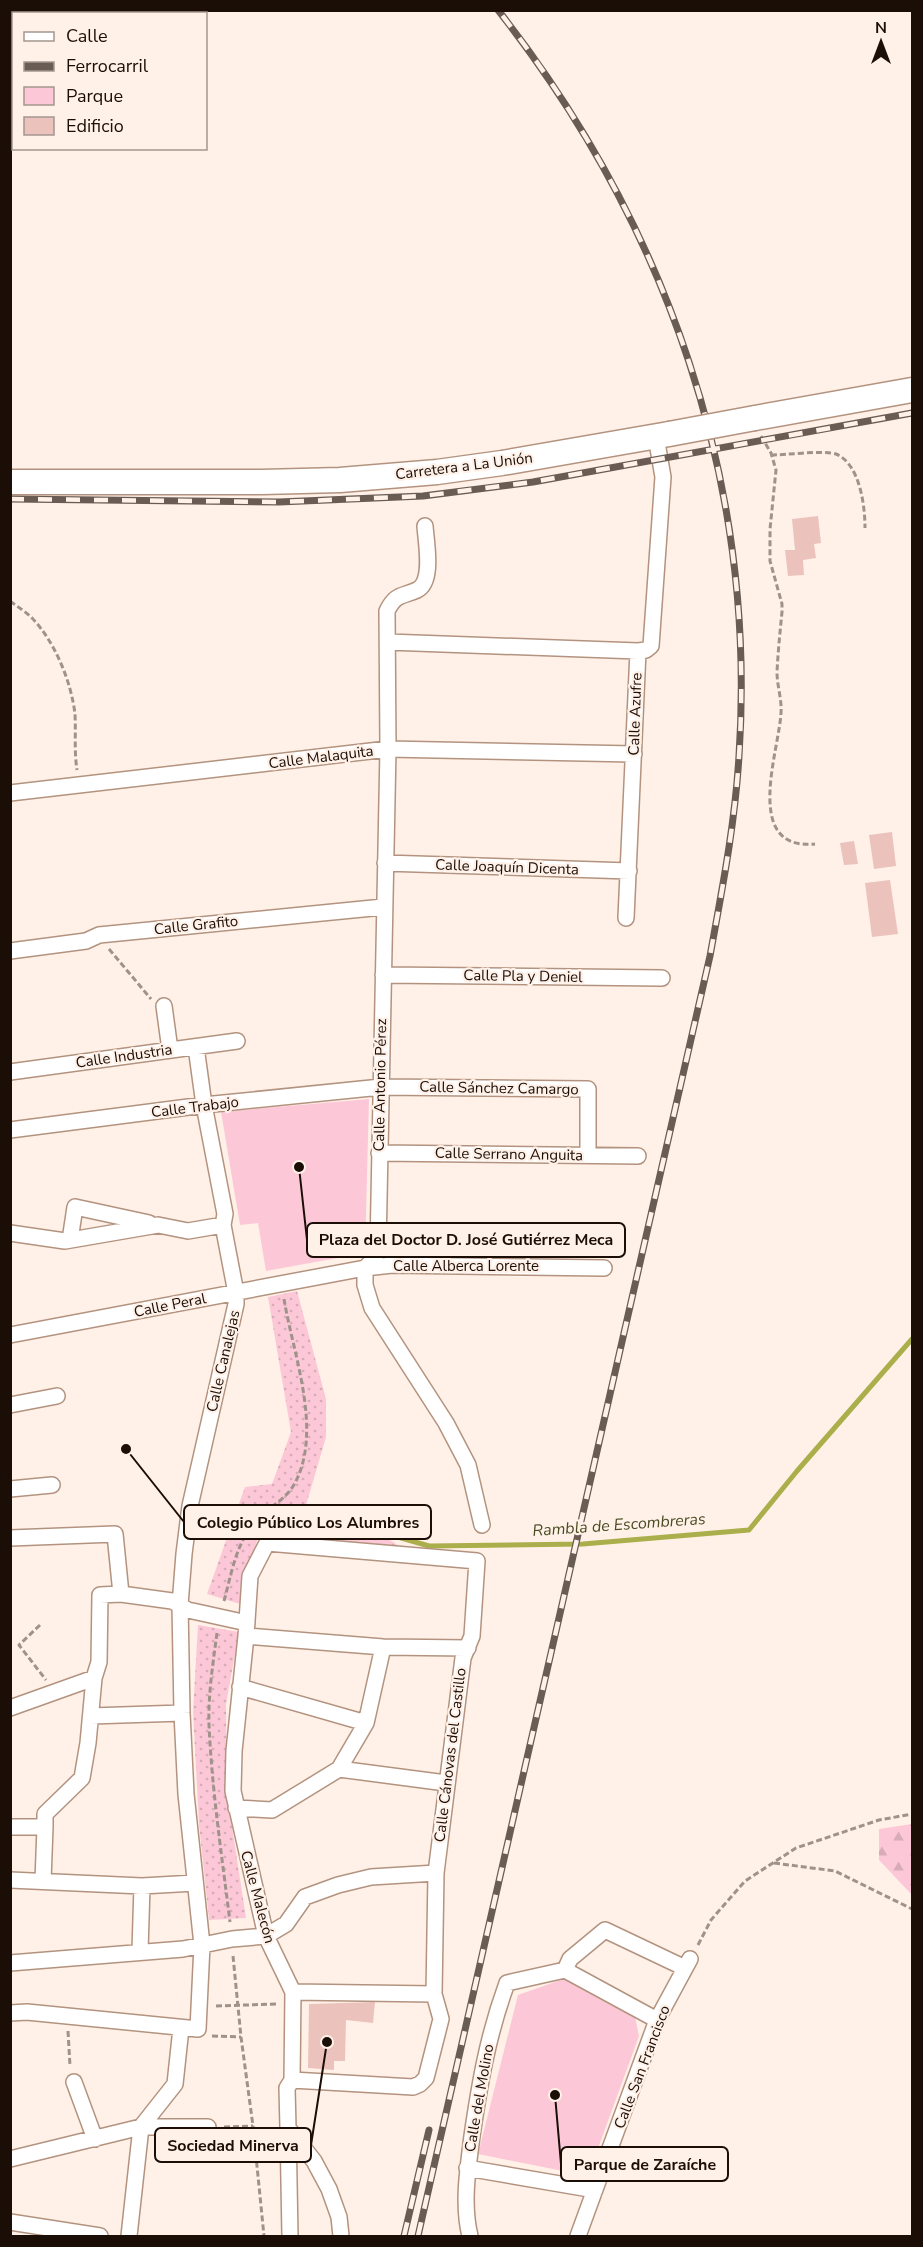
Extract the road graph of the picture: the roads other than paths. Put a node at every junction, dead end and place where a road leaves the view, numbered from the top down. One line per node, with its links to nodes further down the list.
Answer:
1 (912, 390): 2 (main road, Carretera a La Unión, bridge)
2 (662, 435): 3 (main road, Carretera a La Unión); 6 (street)
3 (10, 482)
4 (425, 526): 5 (street, Calle Antonio Pérez)
5 (388, 642): 6 (street, Calle Azufre); 7 (street, Calle Antonio Pérez)
6 (638, 651): 8 (street, Calle Azufre)
7 (388, 749): 8 (street, Calle Malaquita); 9 (street, Calle Malaquita); 10 (street, Calle Antonio Pérez)
8 (634, 754): 11 (street, Calle Azufre)
9 (10, 793)
10 (385, 863): 11 (street, Calle Joaquín Dicenta); 12 (street, Calle Antonio Pérez)
11 (628, 870): 13 (street, Calle Azufre)
12 (384, 907): 14 (street, Calle Grafito); 15 (street, Calle Antonio Pérez)
13 (626, 918)
14 (10, 951)
15 (383, 975): 16 (street, Calle Pla y Deniel); 22 (street, Calle Antonio Pérez)
16 (662, 978)
17 (158, 1003): 20 (street)
18 (237, 1041): 19 (street, Calle Industria)
19 (196, 1047): 20 (street, Calle Industria); 23 (street, Calle Canalejas)
20 (170, 1050): 21 (street, Calle Industria)
21 (10, 1072)
22 (381, 1087): 23 (street, Calle Trabajo); 25 (street, Calle Antonio Pérez); 26 (street, Calle Sánchez Camargo)
23 (204, 1105): 24 (street, Calle Trabajo); 29 (street, Calle Canalejas)
24 (10, 1130)
25 (379, 1153): 26 (street, Calle Serrano Anguita); 32 (street, Calle Antonio Pérez)
26 (588, 1155): 27 (street, Calle Serrano Anguita)
27 (638, 1156)
28 (158, 1225): 29 (street); 31 (street); 31 (street)
29 (223, 1225): 34 (street, Calle Canalejas)
30 (10, 1233): 31 (street)
31 (70, 1240)
32 (365, 1268): 33 (street, Calle Alberca Lorente); 34 (street, Calle Peral); 40 (street)
33 (604, 1268)
34 (236, 1293): 35 (street, Calle Peral); 44 (street, Calle Canalejas)
35 (10, 1335)
36 (57, 1396): 37 (street)
37 (10, 1405)
38 (52, 1485): 39 (street)
39 (10, 1489)
40 (482, 1525)
41 (10, 1538): 43 (street)
42 (267, 1543): 45 (street, Calle Malecón); 47 (street, Calle Cánovas del Castillo)
43 (121, 1594): 44 (street); 48 (street)
44 (180, 1605): 45 (street); 51 (street)
45 (247, 1629): 46 (street); 49 (street, Calle Malecón)
46 (383, 1647): 47 (street); 53 (street)
47 (468, 1648): 55 (street, Calle Cánovas del Castillo)
48 (94, 1678): 50 (street); 52 (street)
49 (240, 1687): 53 (street); 56 (street, Calle Malecón)
50 (10, 1708)
51 (182, 1713): 52 (street); 62 (street)
52 (91, 1716): 58 (street)
53 (366, 1723): 54 (street)
54 (339, 1769): 55 (street); 56 (street)
55 (446, 1783): 59 (street, Calle Cánovas del Castillo)
56 (236, 1808): 64 (street, Calle Malecón)
57 (10, 1827): 58 (street)
58 (45, 1827): 61 (street)
59 (436, 1873): 64 (street); 70 (street, Calle Cánovas del Castillo)
60 (10, 1880): 61 (street)
61 (43, 1881): 63 (street)
62 (195, 1883): 63 (street); 65 (street)
63 (142, 1886): 66 (street)
64 (266, 1936): 65 (street); 69 (street, Calle Malecón)
65 (202, 1946): 66 (street); 73 (street)
66 (140, 1951): 67 (street)
67 (10, 1963)
68 (565, 1970): 72 (street); 72 (street, Calle San Francisco); 81 (street, Calle del Molino)
69 (293, 1992): 70 (street); 75 (street, Calle Malecón)
70 (434, 1994): 75 (street, Calle Cánovas del Castillo)
71 (10, 2013): 73 (street)
72 (657, 2020): 82 (street, Calle San Francisco)
73 (181, 2028): 76 (street)
74 (72, 2076): 79 (street)
75 (292, 2080): 78 (street, Calle Malecón)
76 (141, 2127): 77 (street); 79 (street); 85 (street)
77 (211, 2127)
78 (288, 2128): 86 (street, Calle Malecón); 87 (street)
79 (95, 2139): 80 (street)
80 (10, 2159)
81 (467, 2168): 82 (street); 88 (street, Calle del Molino)
82 (595, 2190): 89 (street, Calle San Francisco)
83 (10, 2222): 84 (street)
84 (90, 2236)
85 (129, 2236)
86 (290, 2236)
87 (341, 2236)
88 (470, 2236)
89 (578, 2236)

